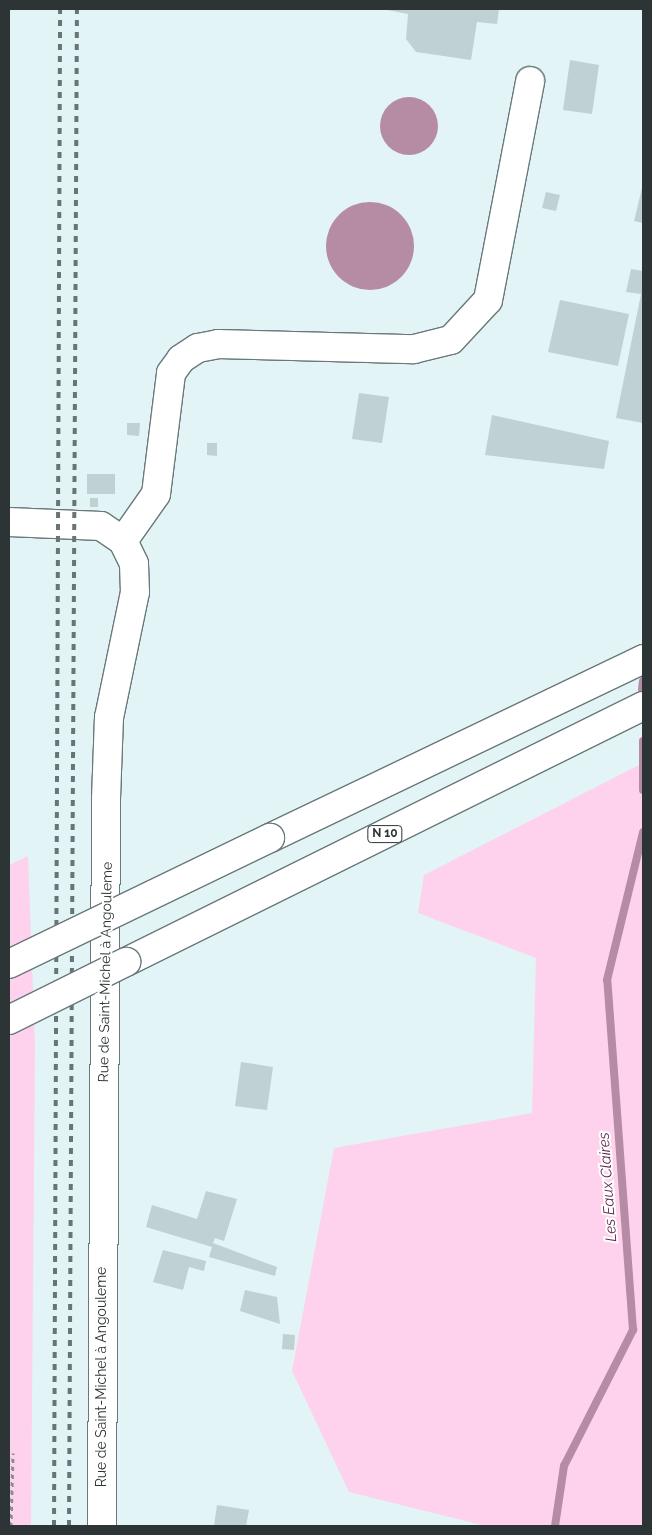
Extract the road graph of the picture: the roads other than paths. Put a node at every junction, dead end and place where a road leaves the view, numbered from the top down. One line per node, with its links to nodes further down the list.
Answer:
1 (530, 81): 3 (main road)
2 (9, 522): 3 (main road)
3 (123, 541): 8 (main road, Rue de Saint-Michel à Angouleme)
4 (643, 659): 6 (main road, bridge)
5 (643, 706): 7 (main road, N 10, bridge)
6 (9, 964)
7 (9, 1020)
8 (102, 1526)

